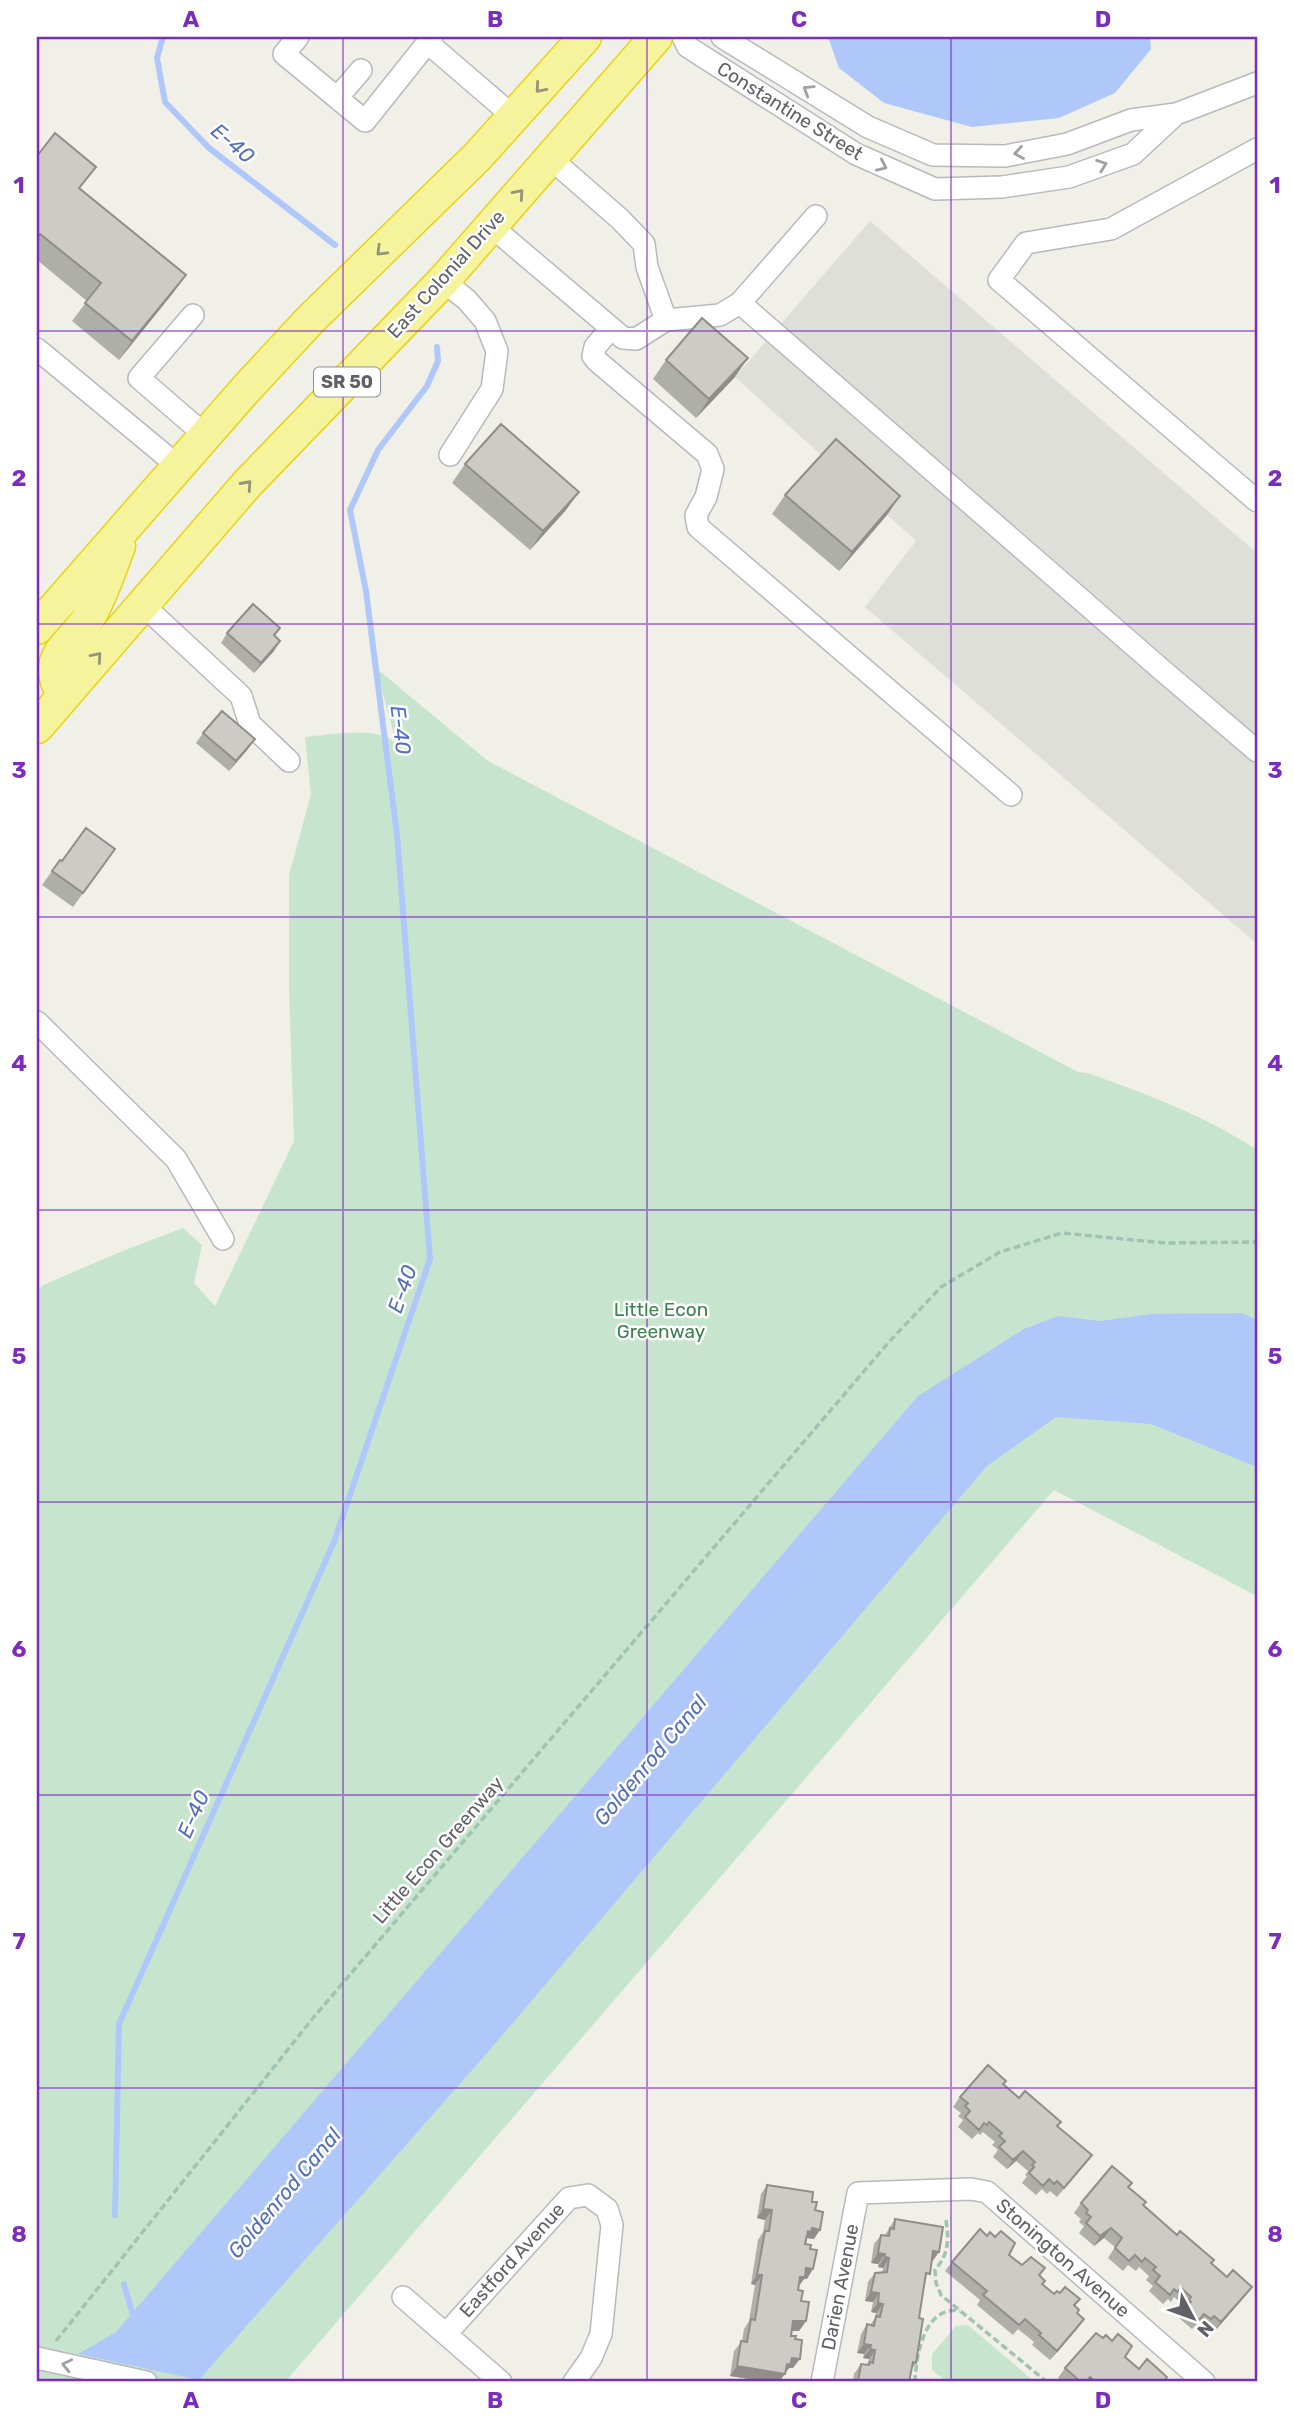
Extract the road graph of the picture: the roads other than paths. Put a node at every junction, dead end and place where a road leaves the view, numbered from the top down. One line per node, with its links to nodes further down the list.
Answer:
1 (298, 37): 9 (street)
2 (585, 37): 11 (highway, one-way to 11)
3 (656, 37): 13 (highway, East Colonial Drive / SR 50)
4 (682, 37): 10 (street, Constantine Street, one-way to 10)
5 (722, 37): 10 (street, Constantine Street, one-way to 5)
6 (430, 40): 9 (street); 11 (street)
7 (361, 70): 9 (street)
8 (1257, 83): 10 (street, Constantine Street)
9 (338, 98)
10 (1176, 114)
11 (514, 117): 22 (highway, one-way to 22)
12 (1257, 149): 25 (street)
13 (550, 158): 15 (highway, East Colonial Drive / SR 50, one-way to 13); 19 (street)
14 (816, 216): 17 (street)
15 (491, 226): 16 (highway, East Colonial Drive / SR 50); 20 (street)
16 (443, 281): 23 (street); 27 (highway, East Colonial Drive / SR 50, one-way to 16)
17 (740, 303): 19 (street); 31 (street)
18 (193, 315): 22 (street)
19 (666, 320): 20 (street)
20 (611, 328): 33 (street)
21 (37, 349): 24 (street)
22 (205, 435): 24 (highway)
23 (450, 455)
24 (178, 466): 26 (highway)
25 (1257, 500)
26 (131, 519): 28 (highway); 29 (highway)
27 (142, 605): 29 (highway, East Colonial Drive / SR 50, one-way to 27); 32 (street)
28 (37, 628)
29 (64, 696): 30 (highway, East Colonial Drive / SR 50)
30 (37, 727)
31 (1257, 751)
32 (289, 761)
33 (1011, 795)
34 (37, 1022): 35 (street)
35 (223, 1239)
36 (858, 2193): 43 (street, Darien Avenue); 44 (street, Stonington Avenue)
37 (403, 2297): 38 (street)
38 (446, 2334): 41 (street); 42 (street, Eastford Avenue)
39 (37, 2358): 40 (street, one-way to 39)
40 (146, 2382)
41 (501, 2382)
42 (574, 2382)
43 (822, 2382)
44 (1204, 2382)

